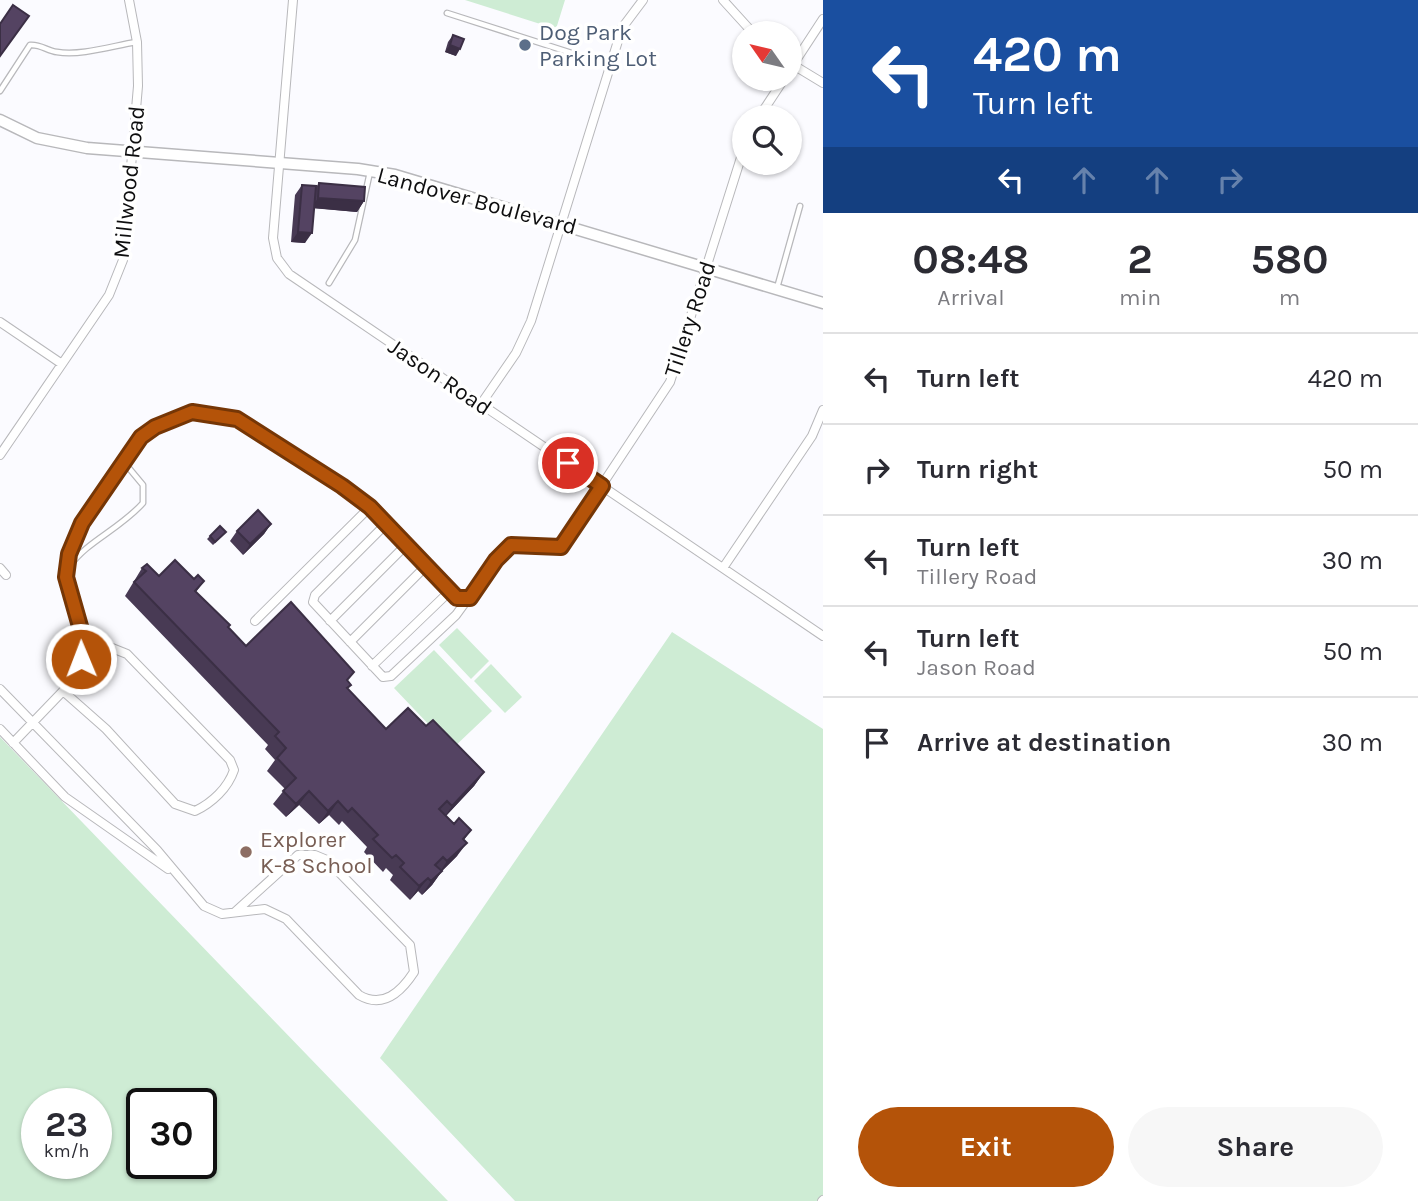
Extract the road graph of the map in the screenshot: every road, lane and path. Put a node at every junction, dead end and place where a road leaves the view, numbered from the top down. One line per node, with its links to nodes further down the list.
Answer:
1 (129, 0): 8 (street, Millwood Road)
2 (293, 0): 16 (street, Jason Road)
3 (643, 0): 10 (street)
4 (723, 0): 7 (street)
5 (447, 13): 10 (lane)
6 (823, 19): 9 (street)
7 (742, 21)
8 (137, 42): 13 (lane); 15 (street, Millwood Road)
9 (802, 50)
10 (610, 66): 20 (street)
11 (802, 72): 12 (street)
12 (823, 83)
13 (0, 91)
14 (0, 120): 15 (street, Landover Boulevard)
15 (134, 151): 16 (street, Landover Boulevard); 26 (street, Millwood Road)
16 (279, 162): 17 (street, Landover Boulevard); 27 (street, Jason Road)
17 (370, 171): 20 (street, Landover Boulevard); 22 (lane)
18 (736, 175): 21 (street, Tillery Road)
19 (800, 206): 23 (lane)
20 (562, 223): 21 (street, Landover Boulevard); 27 (street)
21 (707, 267): 23 (street, Landover Boulevard); 31 (street, Tillery Road)
22 (329, 283)
23 (776, 288): 24 (street, Landover Boulevard)
24 (823, 303)
25 (0, 322): 26 (street)
26 (62, 364): 30 (street, Millwood Road)
27 (481, 404): 31 (street, Jason Road)
28 (823, 410): 36 (street)
29 (127, 454): 32 (street); 37 (street); 37 (lane)
30 (0, 455)
31 (602, 486): 36 (street, Jason Road); 39 (street, Tillery Road)
32 (370, 507): 33 (street); 40 (street)
33 (386, 524): 34 (street); 41 (street)
34 (406, 545): 35 (street); 41 (street)
35 (426, 566): 38 (street); 43 (street)
36 (723, 568): 42 (street, Jason Road)
37 (67, 570): 44 (street)
38 (450, 591): 39 (street); 45 (street)
39 (470, 598): 45 (street)
40 (254, 621)
41 (330, 621): 43 (street)
42 (823, 636)
43 (350, 642): 45 (street)
44 (85, 644): 47 (street); 47 (street)
45 (372, 666)
46 (0, 689): 48 (street)
47 (64, 691): 48 (street)
48 (33, 724): 50 (street); 51 (street)
49 (0, 729): 50 (street)
50 (13, 743): 51 (street)
51 (171, 871): 52 (street)
52 (235, 912): 52 (street)

